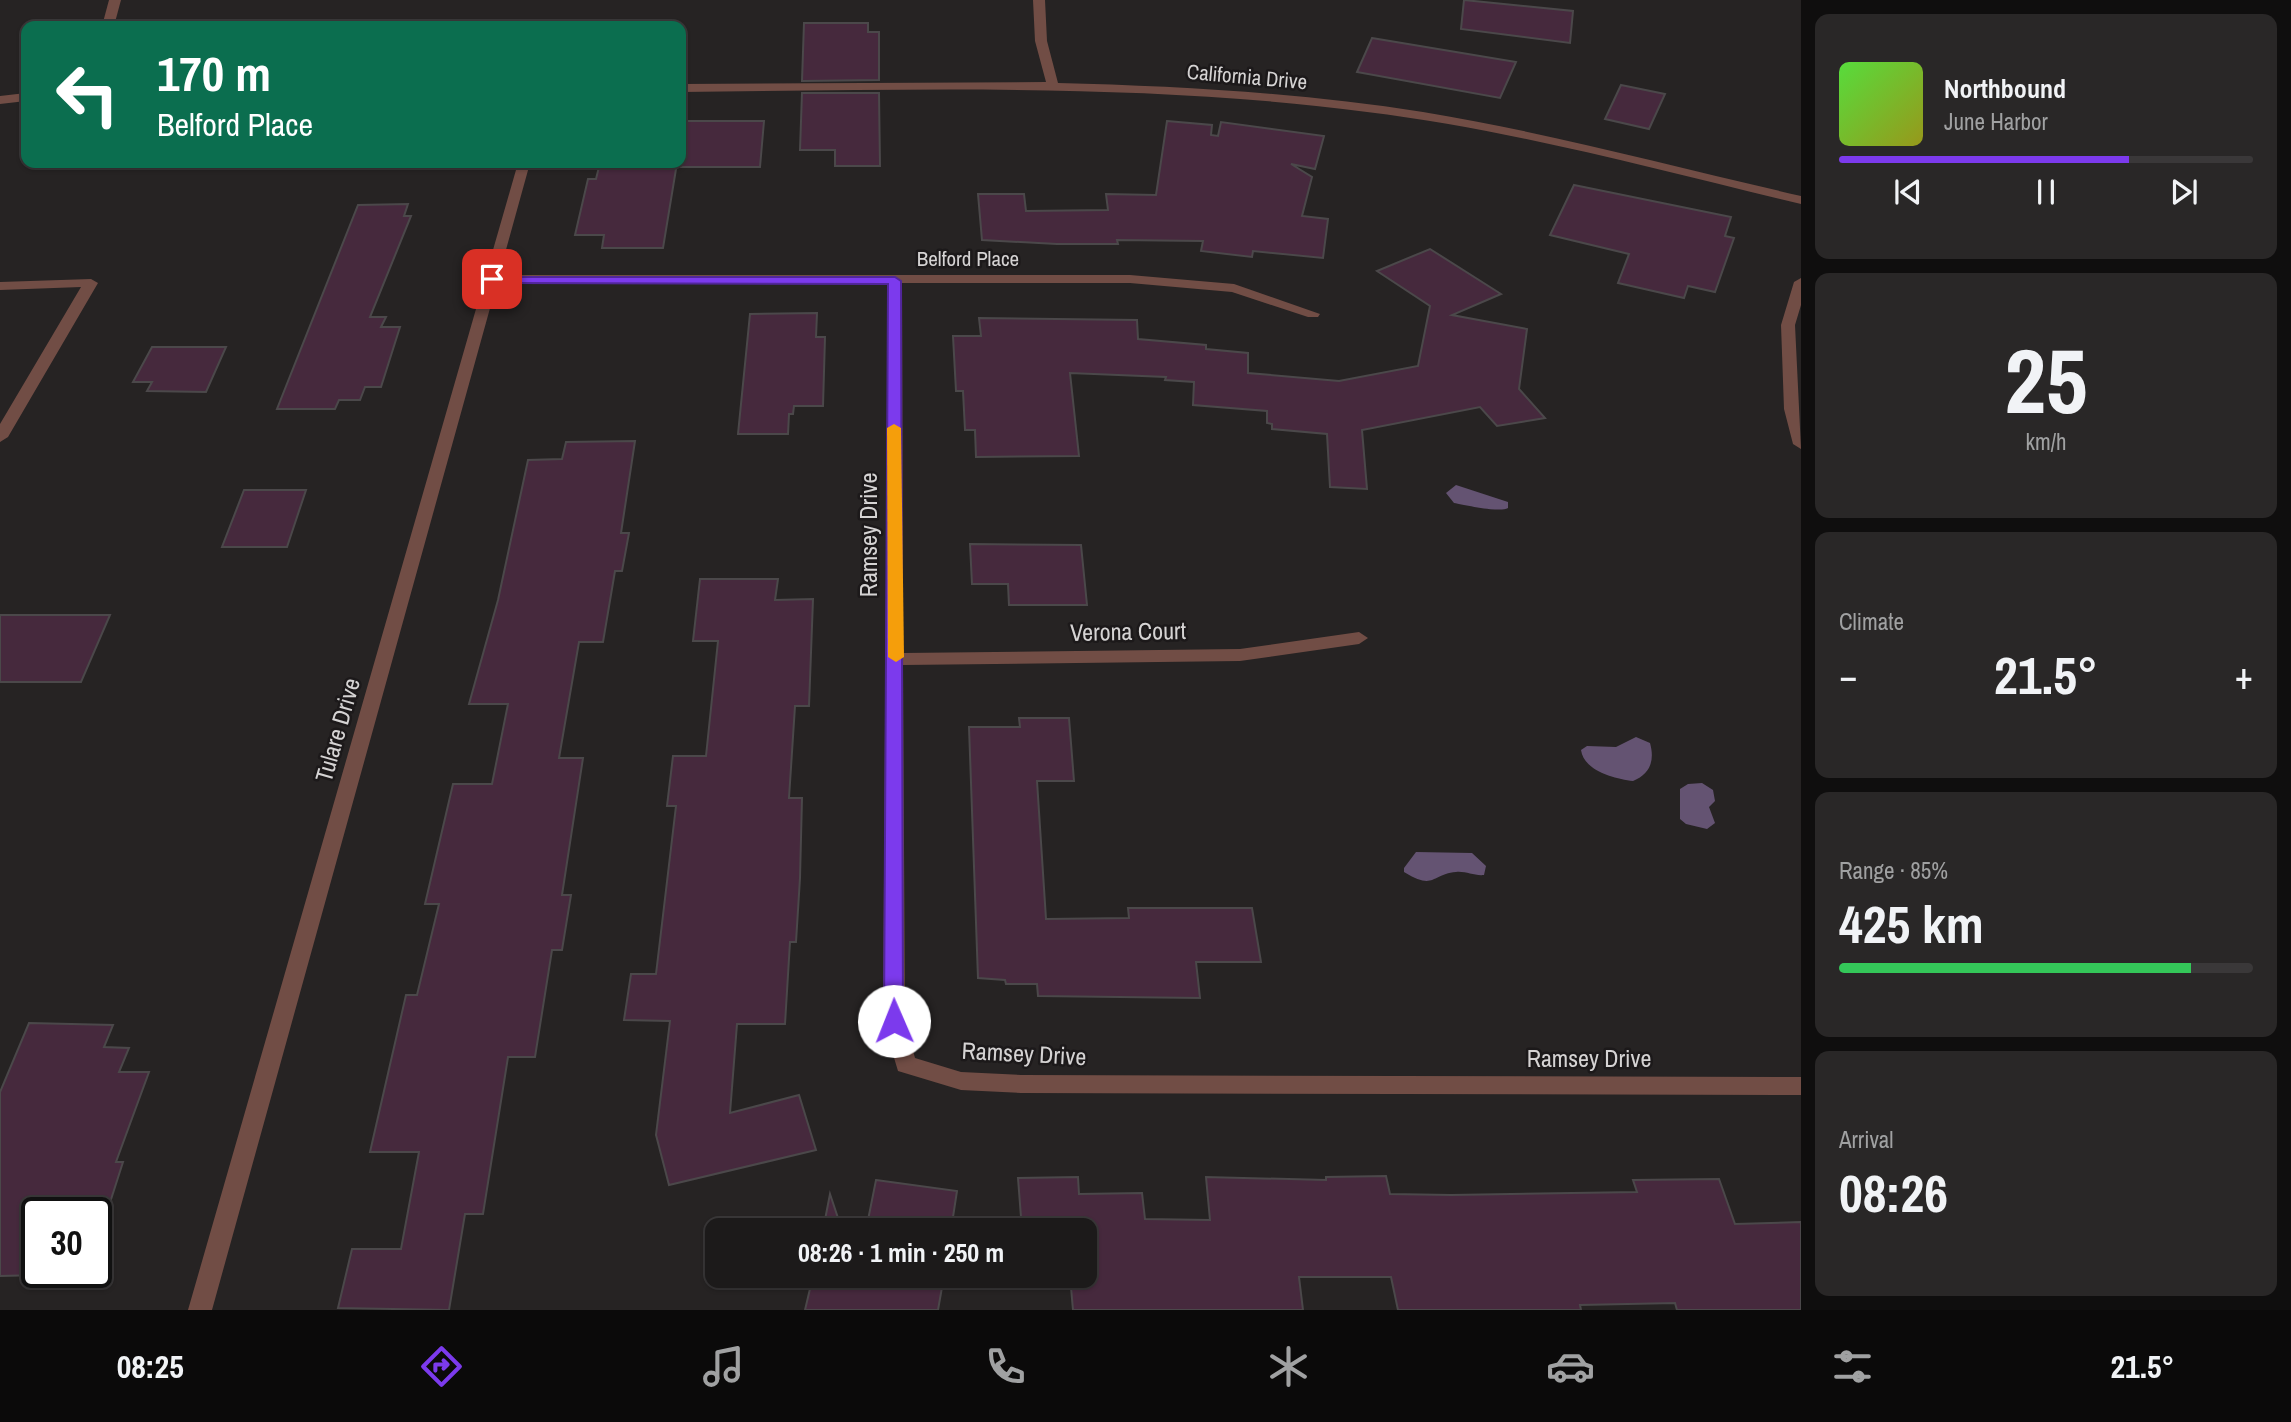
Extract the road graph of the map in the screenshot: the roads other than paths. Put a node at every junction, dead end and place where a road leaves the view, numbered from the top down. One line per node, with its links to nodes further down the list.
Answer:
1 (115, 0): 3 (street)
2 (1039, 0): 4 (street)
3 (109, 21)
4 (1053, 87): 5 (street, California Drive); 9 (street, California Drive)
5 (686, 88)
6 (21, 98): 7 (street)
7 (0, 100)
8 (523, 168): 10 (street, Tulare Drive)
9 (1801, 200)
10 (492, 279): 11 (street, Belford Place); 20 (street, Tulare Drive)
11 (895, 281): 14 (street, Belford Place); 18 (street, Ramsey Drive)
12 (1801, 282): 16 (street)
13 (0, 286): 15 (street)
14 (1313, 314)
15 (0, 436)
16 (1801, 444)
17 (1359, 638): 18 (street, Verona Court)
18 (896, 659): 19 (street, Ramsey Drive)
19 (1801, 1086)
20 (200, 1310)

